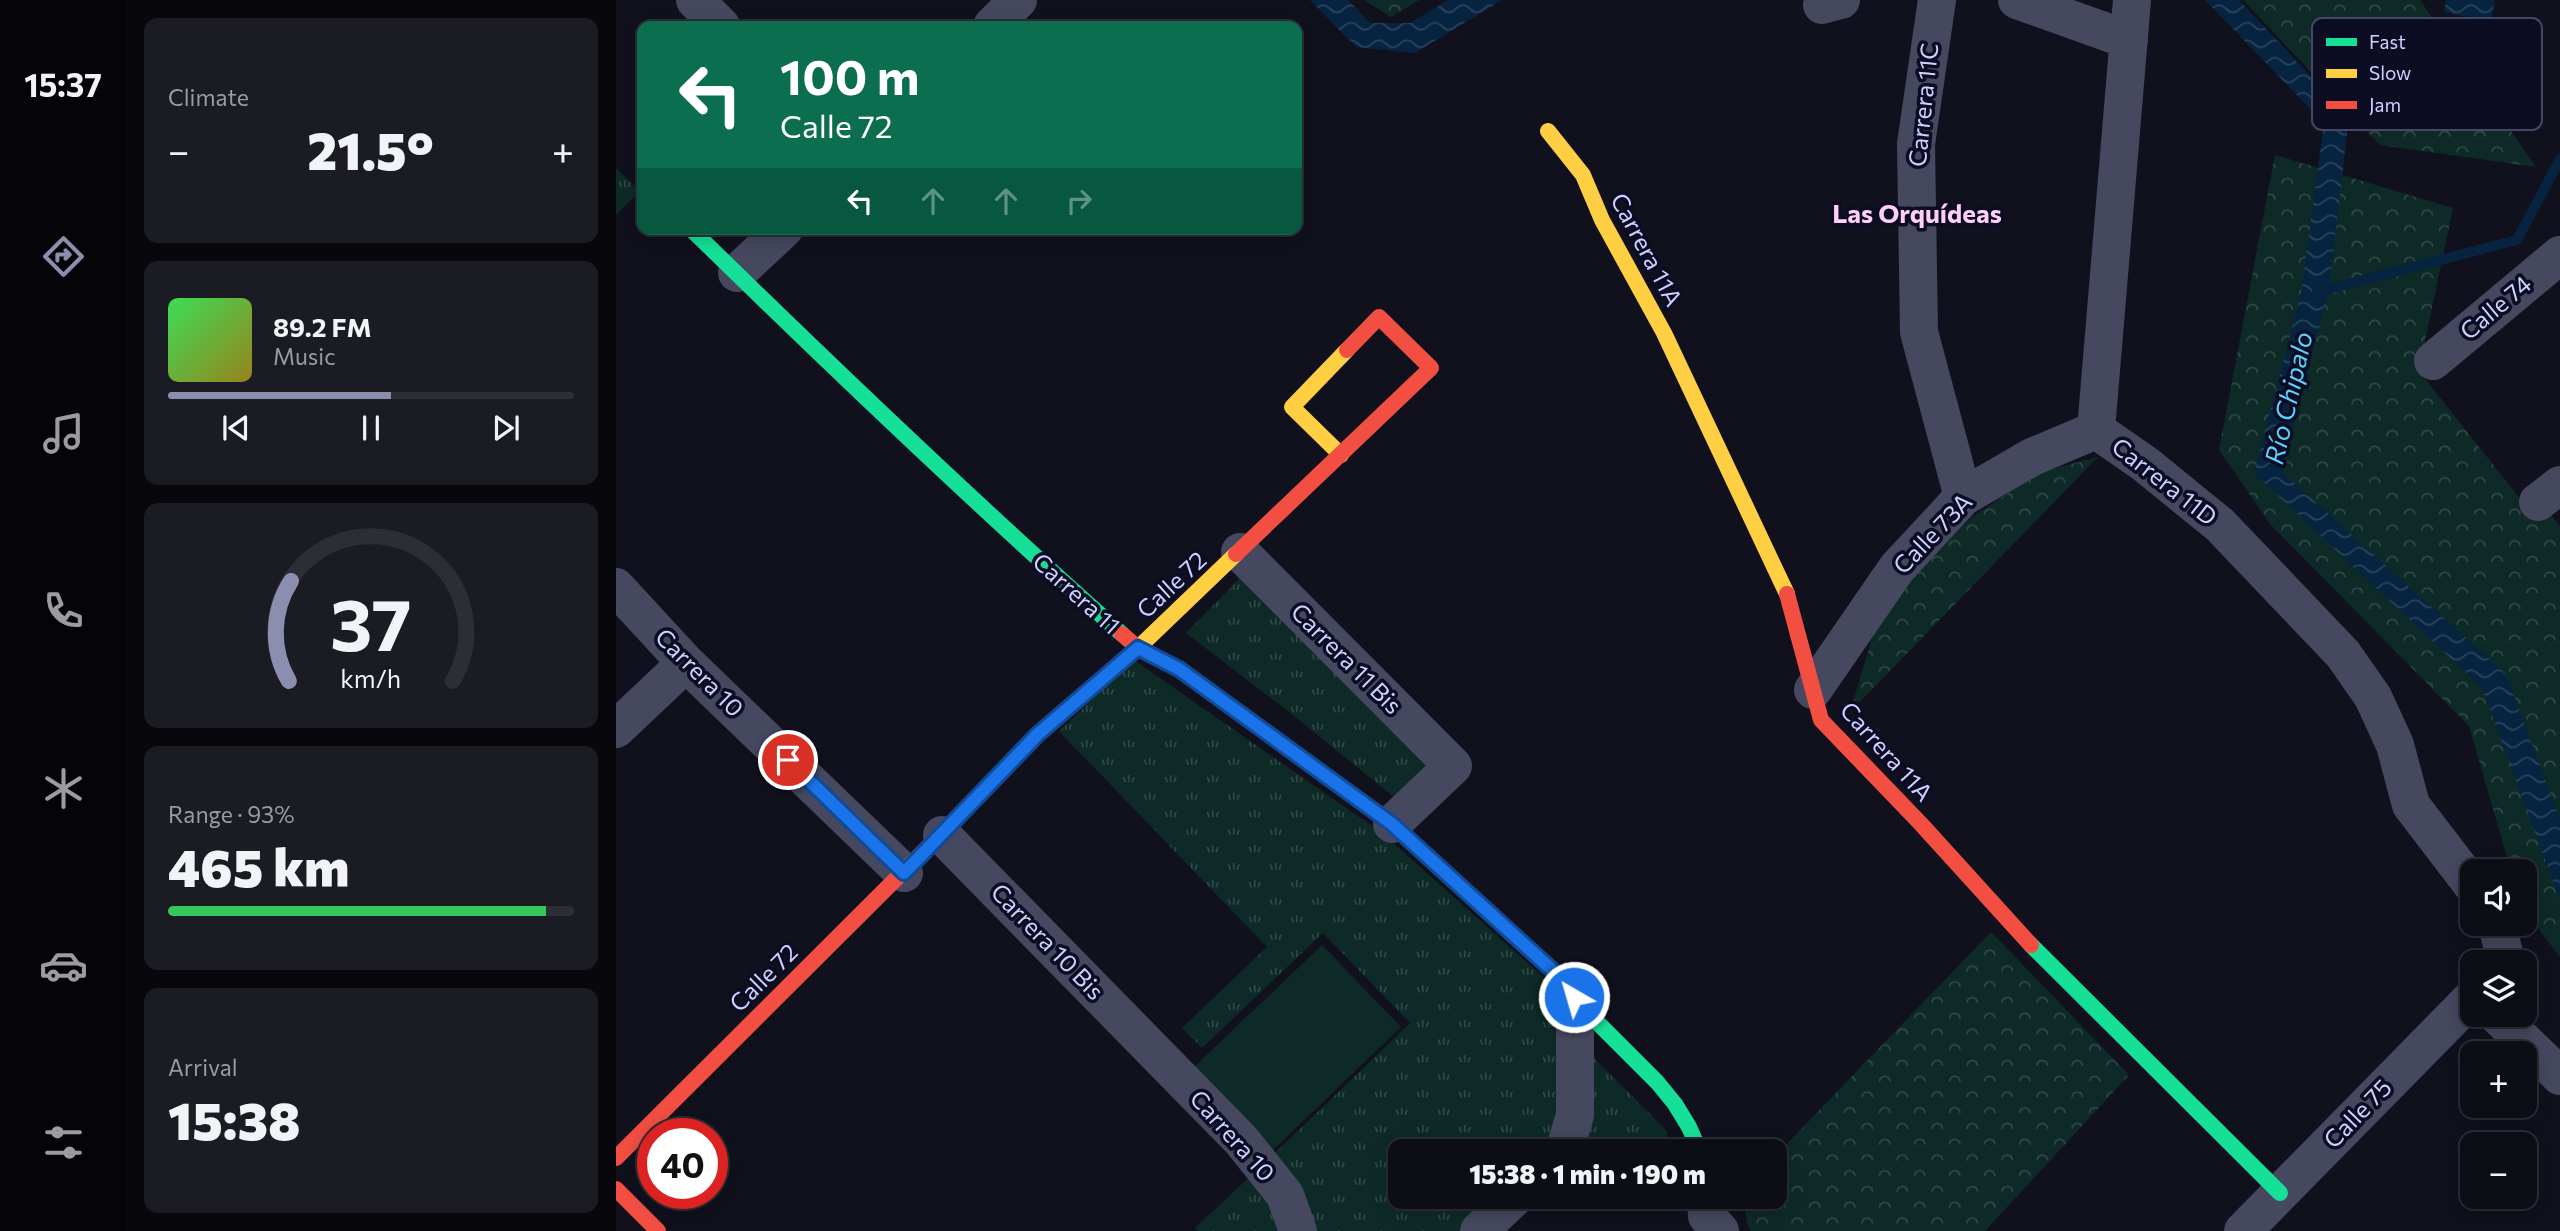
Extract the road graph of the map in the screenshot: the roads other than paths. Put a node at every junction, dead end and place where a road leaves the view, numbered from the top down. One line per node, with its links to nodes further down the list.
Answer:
1 (695, 0): 6 (street)
2 (1018, 0): 7 (street)
3 (1937, 0): 17 (street, Carrera 11C)
4 (2017, 0): 8 (street)
5 (2132, 0): 8 (street, Carrera 11D)
6 (716, 21)
7 (997, 21)
8 (2129, 40): 15 (street, Carrera 11D)
9 (1548, 131): 22 (street, Carrera 11A)
10 (697, 235): 13 (street, Carrera 11)
11 (778, 235): 13 (street)
12 (2560, 256): 14 (street, Calle 74)
13 (737, 274): 20 (street, Carrera 11)
14 (2432, 361)
15 (2096, 430): 17 (street, Calle 73A); 26 (street, Carrera 11D)
16 (1341, 455): 16 (street, Calle 72); 18 (street, Calle 72)
17 (1963, 497): 22 (street, Calle 73A)
18 (1240, 552): 20 (street, Calle 72); 24 (street, Carrera 11 Bis)
19 (616, 587): 21 (street, Carrera 10)
20 (1138, 648): 24 (street, Carrera 11); 25 (street, Calle 72)
21 (686, 663): 23 (street); 27 (street, Carrera 10)
22 (1813, 690): 37 (street, Carrera 11A)
23 (616, 729)
24 (1392, 824): 28 (street, Carrera 11)
25 (942, 835): 27 (street, Calle 72); 31 (street, Carrera 10 Bis)
26 (2460, 869)
27 (904, 873): 35 (street, Calle 72)
28 (1574, 997): 33 (street); 34 (street, Carrera 11)
29 (2460, 1010): 37 (street, Calle 75)
30 (2509, 1027): 32 (street)
31 (1153, 1049): 40 (street, Carrera 10)
32 (2560, 1076)
33 (1568, 1139)
34 (1696, 1139)
35 (616, 1158)
36 (616, 1189): 39 (street)
37 (2280, 1193): 42 (street, Calle 75)
38 (1503, 1209): 41 (street)
39 (658, 1231)
40 (1298, 1231)
41 (1479, 1231)
42 (2243, 1231)

